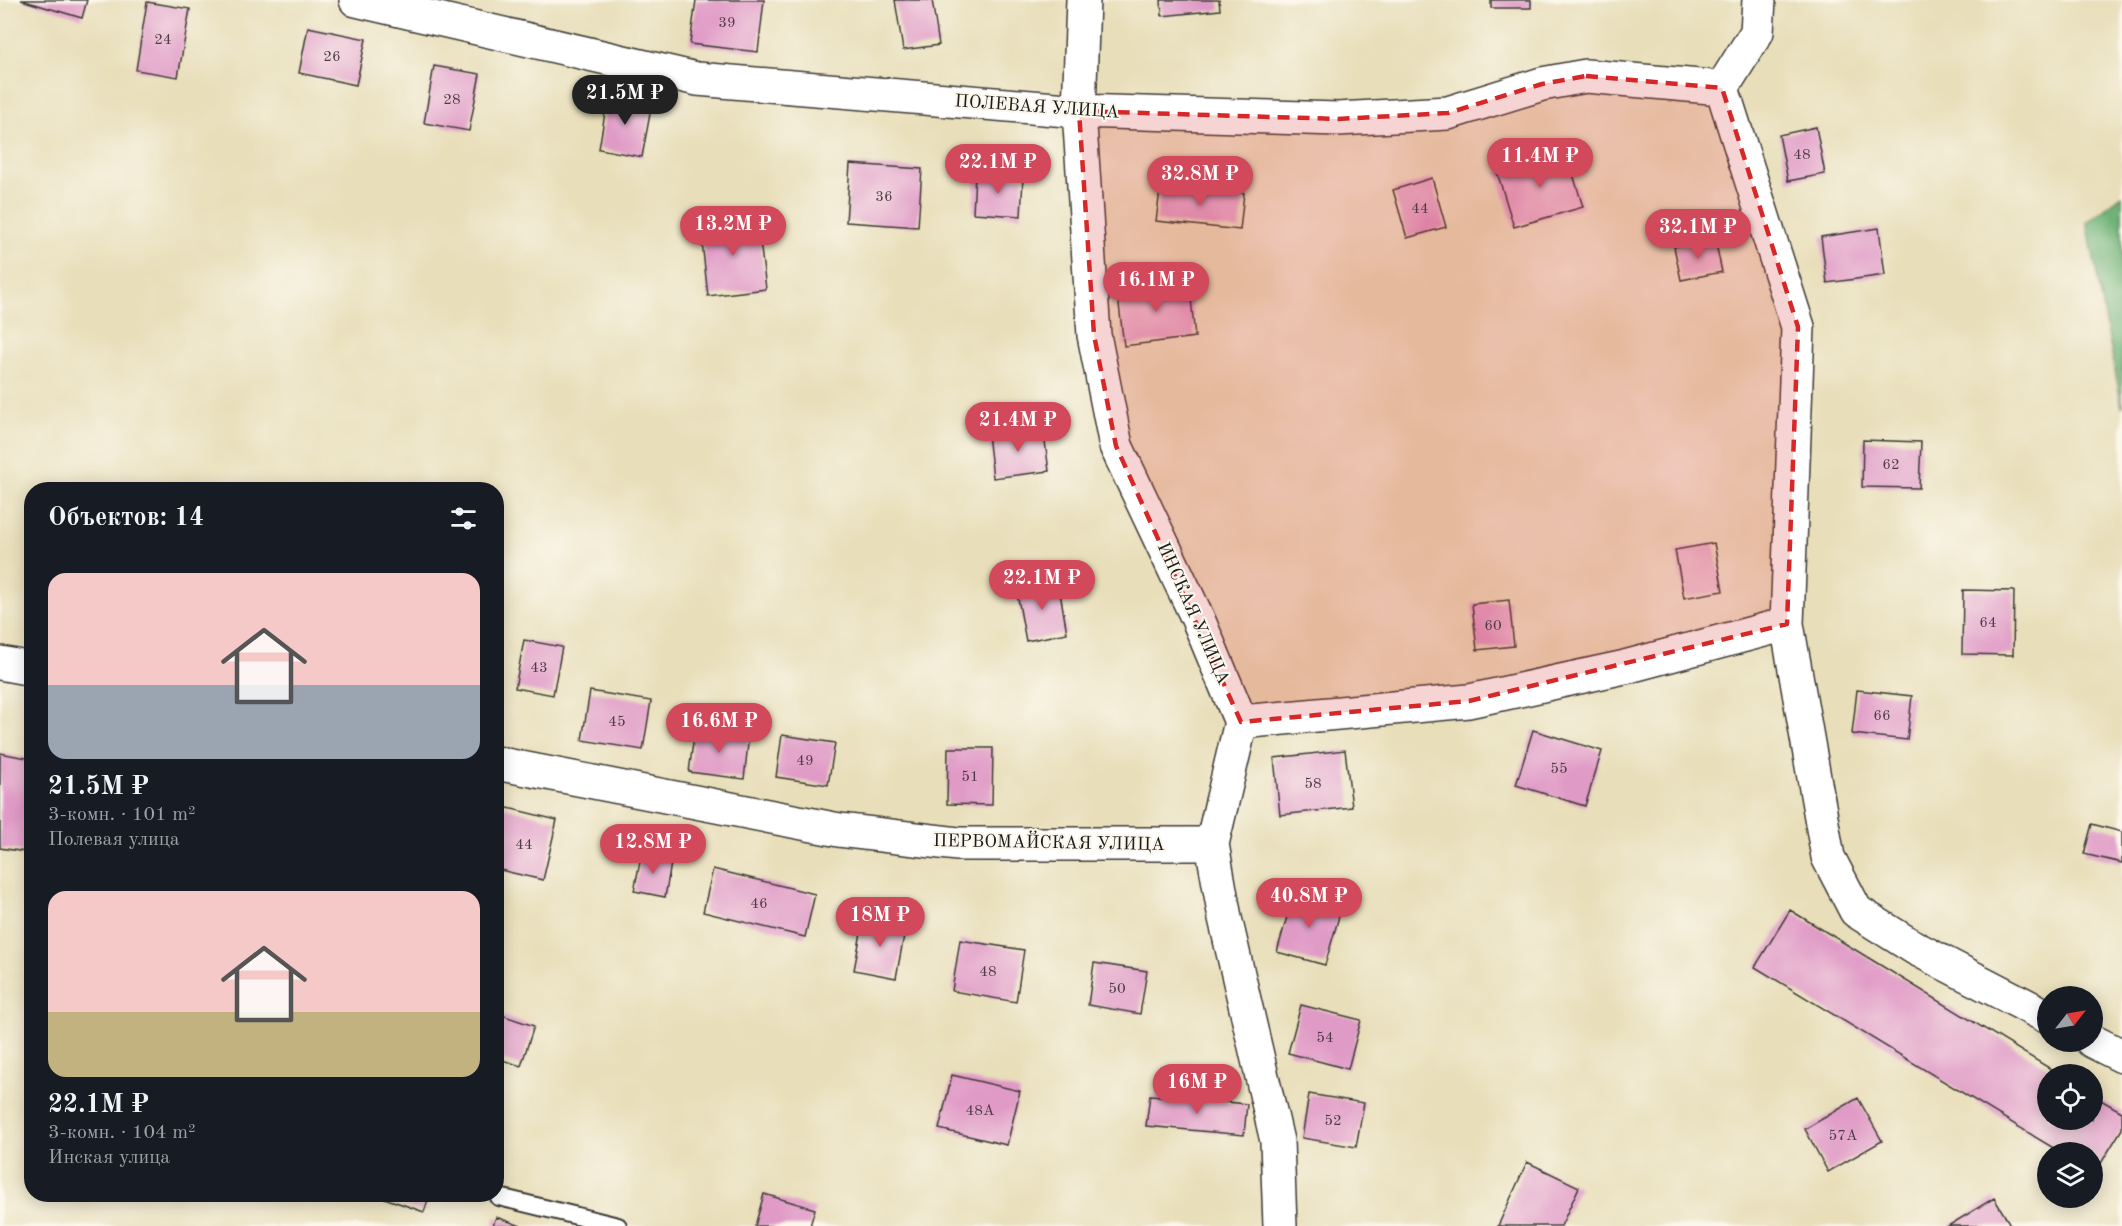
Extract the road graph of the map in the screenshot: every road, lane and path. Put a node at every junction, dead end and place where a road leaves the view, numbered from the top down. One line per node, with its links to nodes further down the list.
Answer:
1 (356, 0): 5 (street, ПОЛЕВАЯ УЛИЦА)
2 (1083, 0): 5 (street, ИНСКАЯ УЛИЦА)
3 (1759, 0): 4 (street)
4 (1722, 88): 5 (street, ПОЛЕВАЯ УЛИЦА); 6 (street)
5 (1079, 111): 9 (street, ИНСКАЯ УЛИЦА)
6 (1787, 624): 9 (street); 12 (street)
7 (0, 663): 8 (street)
8 (24, 668)
9 (1240, 722): 11 (street)
10 (504, 765): 11 (street, ПЕРВОМАЙСКАЯ УЛИЦА)
11 (1212, 844): 17 (street)
12 (2037, 1011)
13 (2103, 1046): 14 (street)
14 (2122, 1056)
15 (504, 1198): 16 (lane)
16 (618, 1226)
17 (1280, 1226)

